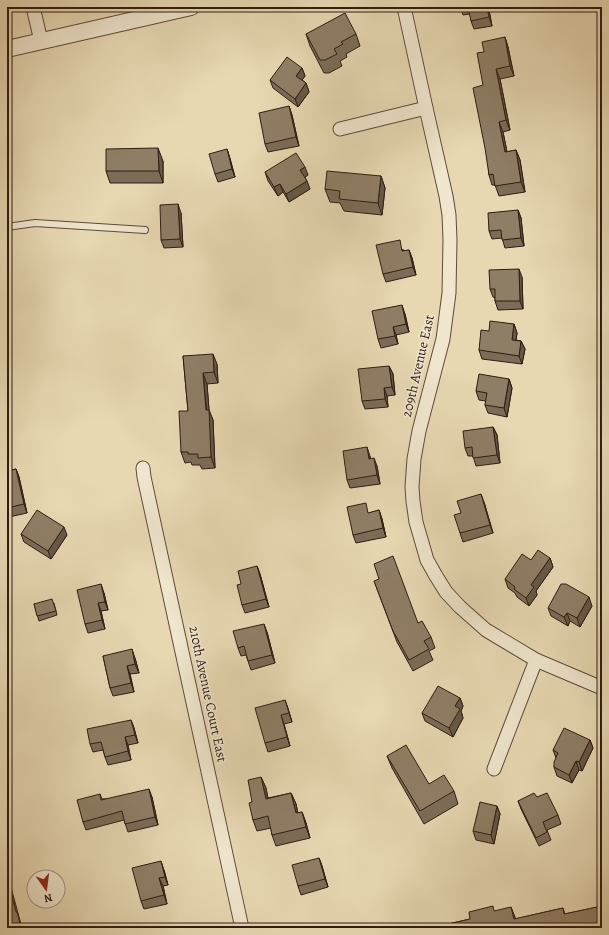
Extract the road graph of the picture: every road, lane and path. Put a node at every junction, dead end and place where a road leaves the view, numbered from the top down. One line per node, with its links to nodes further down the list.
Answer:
1 (33, 7): 4 (street)
2 (191, 7): 4 (street)
3 (404, 7): 6 (street, 209th Avenue East)
4 (41, 41): 5 (street)
5 (7, 49)
6 (426, 108): 7 (street); 11 (street, 209th Avenue East)
7 (340, 129)
8 (7, 227): 9 (lane)
9 (145, 230)
10 (143, 468): 14 (street, 210th Avenue Court East)
11 (536, 660): 12 (street, 209th Avenue East); 13 (street)
12 (602, 688)
13 (494, 769)
14 (242, 928)

